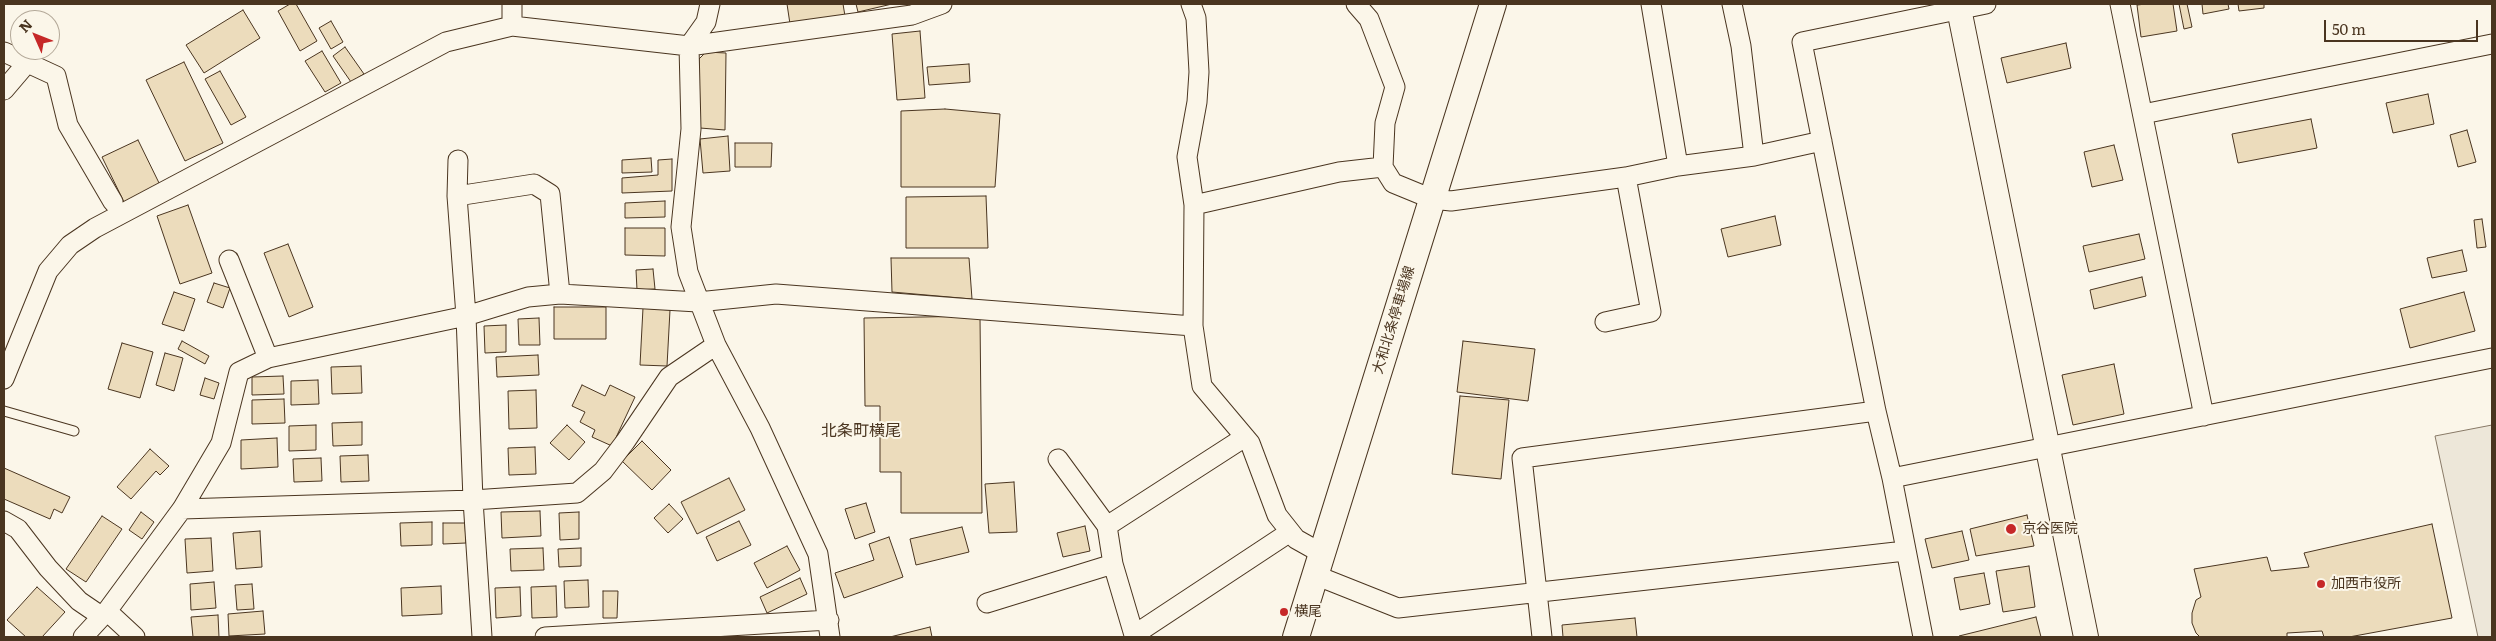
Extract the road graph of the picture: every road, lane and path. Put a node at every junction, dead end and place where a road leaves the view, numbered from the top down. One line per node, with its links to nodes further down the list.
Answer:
1 (512, 4): 12 (street)
2 (710, 4): 14 (street)
3 (942, 4): 14 (street)
4 (1191, 4): 28 (street)
5 (1356, 4): 23 (street)
6 (1493, 4): 26 (main road, 大和北条停車場線)
7 (1651, 4): 22 (street)
8 (1732, 4): 20 (street)
9 (1986, 4): 11 (street)
10 (2120, 4): 18 (street)
11 (1959, 7): 19 (street); 44 (street)
12 (512, 26): 14 (street); 38 (street)
13 (2492, 44): 18 (street)
14 (690, 46): 31 (street)
15 (4, 52): 16 (street)
16 (27, 63): 17 (street); 27 (street)
17 (4, 90)
18 (2143, 114): 41 (street)
19 (1822, 141): 20 (street); 40 (street)
20 (1754, 156): 22 (street)
21 (458, 160): 25 (street)
22 (1678, 166): 24 (street)
23 (1383, 167): 26 (street); 28 (street)
24 (1626, 177): 26 (street); 33 (street)
25 (457, 196): 30 (street); 32 (street)
26 (1432, 199): 54 (main road, 大和北条停車場線)
27 (113, 202)
28 (1194, 205): 34 (street)
29 (229, 260): 36 (street)
30 (560, 294): 31 (street); 32 (street)
31 (698, 302): 34 (street); 35 (street)
32 (466, 316): 36 (street); 47 (street)
33 (1604, 322)
34 (1194, 326): 43 (street)
35 (716, 345): 47 (street); 58 (street)
36 (268, 358): 48 (street)
37 (2492, 358): 41 (street)
38 (4, 379)
39 (4, 411): 42 (lane)
40 (1876, 411): 46 (street); 55 (street)
41 (2204, 416): 44 (street)
42 (74, 431)
43 (1245, 437): 50 (street); 51 (street)
44 (2049, 448): 46 (street); 67 (street)
45 (1058, 459): 50 (street)
46 (1892, 478): 52 (street)
47 (473, 500): 48 (street); 62 (street)
48 (182, 509): 57 (street)
49 (4, 521): 57 (street)
50 (1107, 526): 53 (street)
51 (1290, 532): 54 (street); 59 (street)
52 (1905, 551): 55 (street); 66 (street)
53 (1113, 564): 56 (street); 59 (street)
54 (1318, 564): 55 (street); 64 (main road, 大和北条停車場線)
55 (1538, 593): 65 (street)
56 (987, 603)
57 (104, 614): 60 (street); 61 (street)
58 (830, 628): 63 (street)
59 (1135, 636)
60 (82, 637)
61 (135, 637)
62 (482, 637)
63 (546, 637)
64 (1296, 637)
65 (1542, 637)
66 (1923, 637)
67 (2086, 637)

